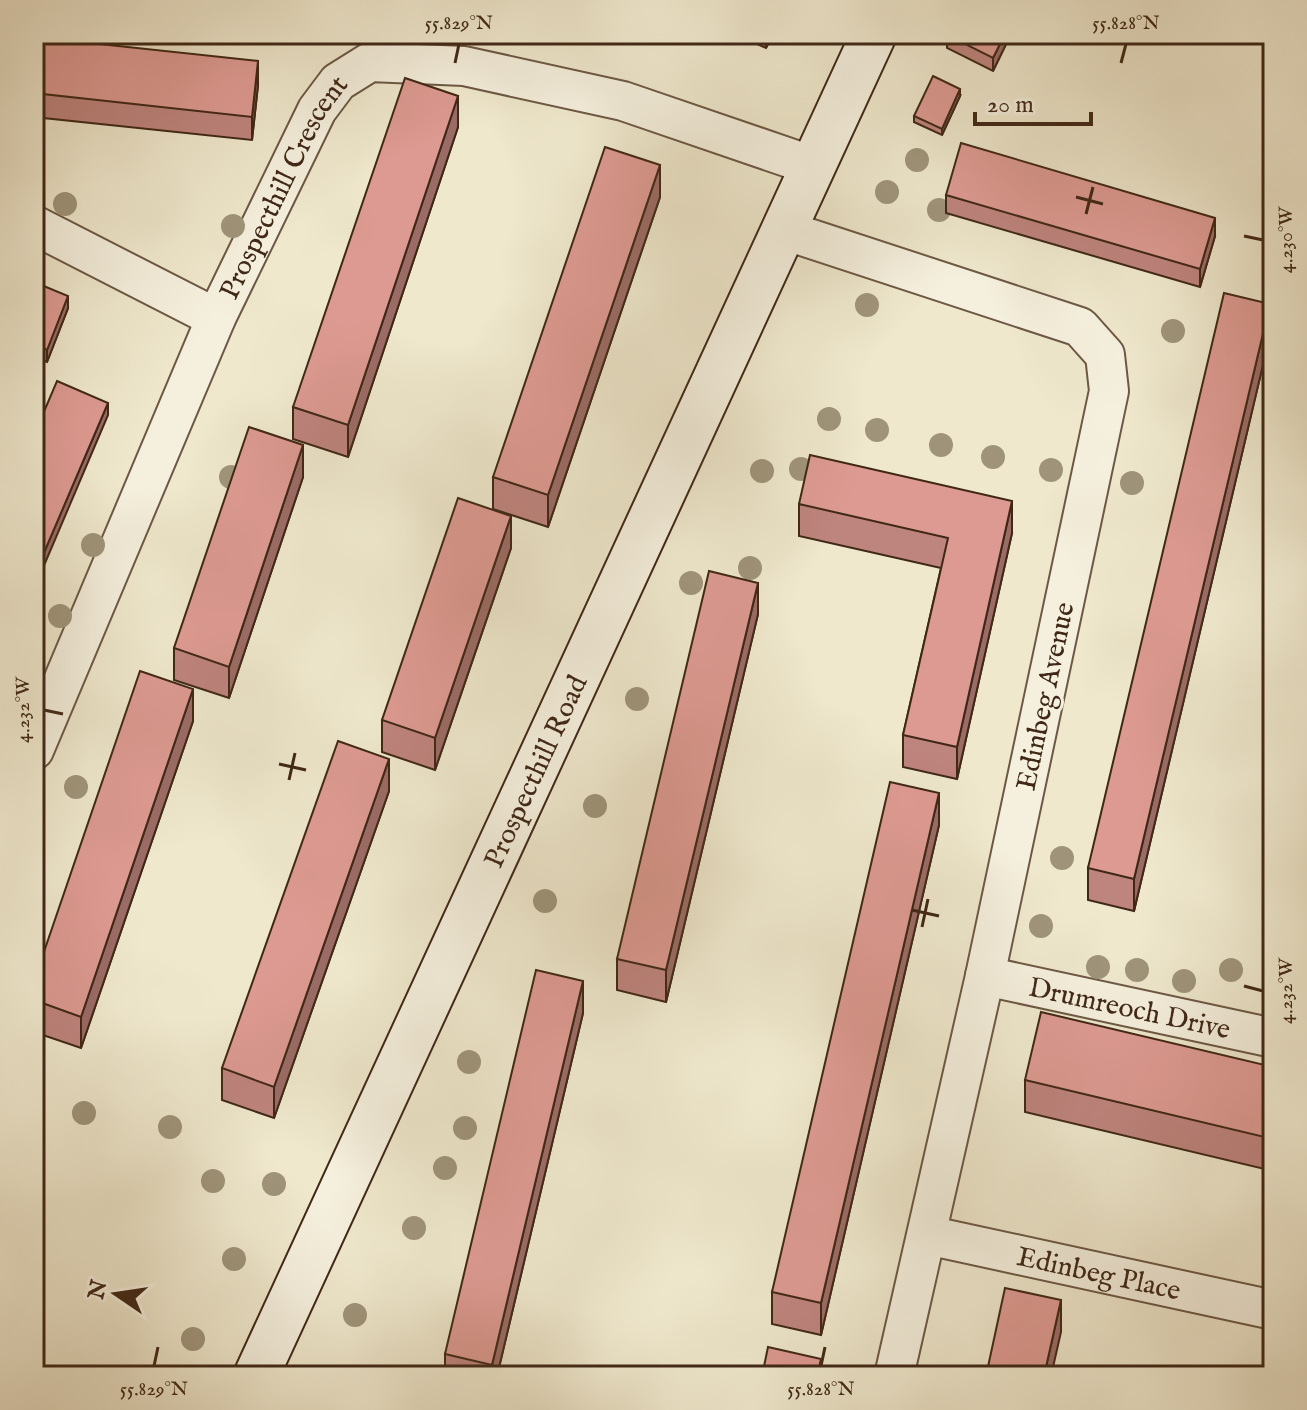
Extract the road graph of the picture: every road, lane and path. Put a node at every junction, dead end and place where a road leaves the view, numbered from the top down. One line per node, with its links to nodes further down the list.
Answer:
1 (874, 34): 2 (main road, Prospecthill Road)
2 (813, 166): 4 (main road, Prospecthill Road); 5 (street, Prospecthill Crescent)
3 (34, 225): 5 (street)
4 (784, 230): 7 (street, Edinbeg Avenue); 11 (main road, Prospecthill Road)
5 (216, 318): 6 (street, Prospecthill Crescent)
6 (34, 750)
7 (985, 976): 8 (street, Drumreoch Drive); 9 (street, Edinbeg Avenue)
8 (1273, 1038)
9 (927, 1235): 10 (street, Edinbeg Place); 12 (street, Edinbeg Avenue)
10 (1273, 1310)
11 (256, 1376)
12 (894, 1376)

